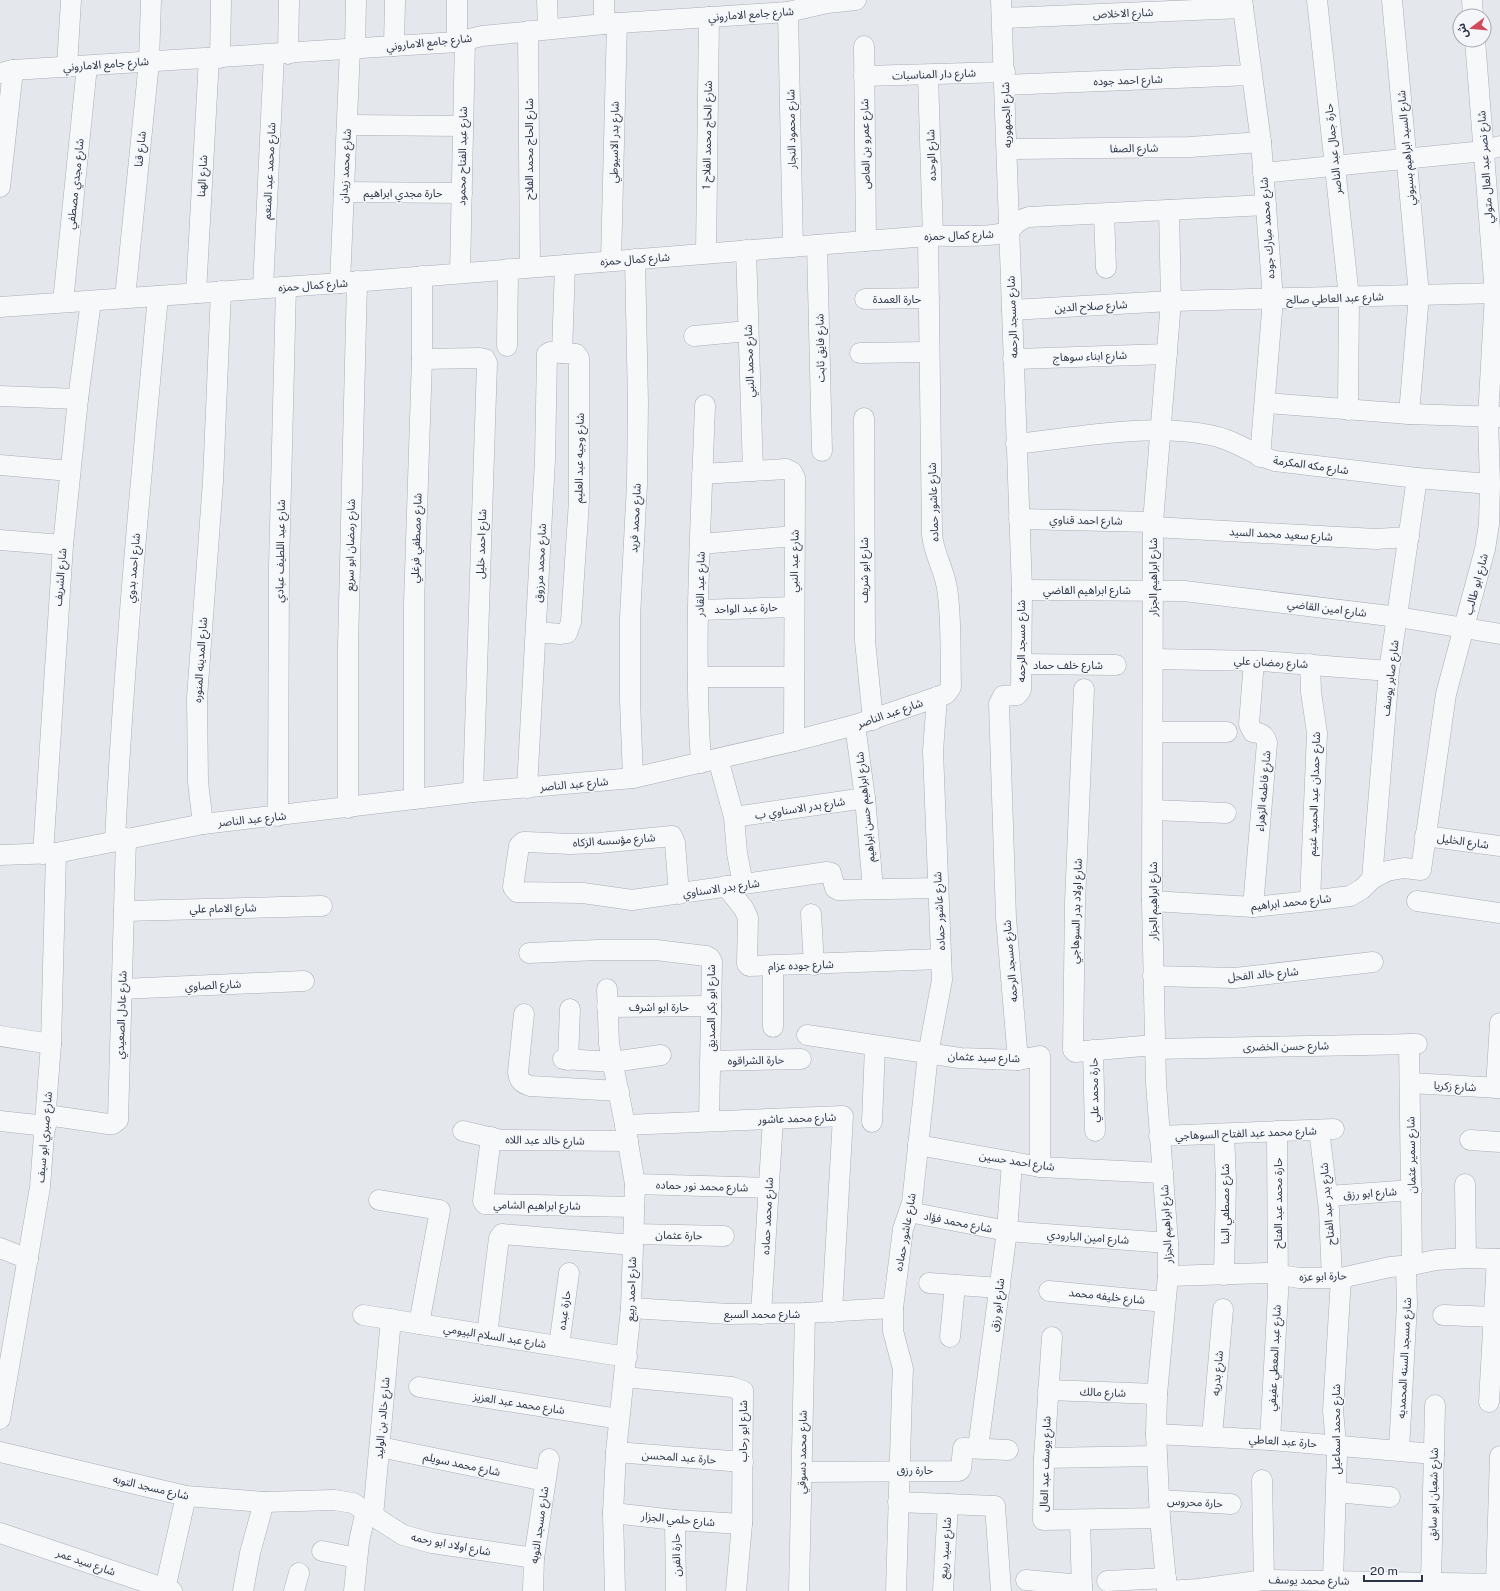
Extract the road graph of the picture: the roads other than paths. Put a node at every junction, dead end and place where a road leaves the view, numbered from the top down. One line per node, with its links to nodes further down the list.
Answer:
1 (71, 0): 31 (street)
2 (152, 0): 29 (street, شارع قنا)
3 (221, 0): 28 (street, شارع الهنا)
4 (289, 0): 27 (street, شارع محمد عبد المنعم)
5 (356, 0): 26 (street, شارع محمد زيدان)
6 (395, 0): 23 (street)
7 (457, 0): 22 (street, شارع عبد الفتاح محمود)
8 (547, 0): 20 (street)
9 (604, 0): 19 (street, شارع بدر الاسيوطي)
10 (856, 0): 13 (street, شارع جامع الاماروني)
11 (1317, 0): 43 (street, حارة جمال عبد الناصر)
12 (1392, 0): 42 (street, شارع السيد ابراهيم بسيوني)
13 (827, 2): 18 (street, شارع جامع الاماروني)
14 (1243, 4): 16 (street, شارع الاخلاص); 34 (street, شارع محمد مبارك جوده)
15 (760, 7): 17 (street, شارع جامع الاماروني); 18 (street, شارع جامع الاماروني)
16 (1002, 9): 36 (street, شارع الجمهوريه)
17 (703, 12): 19 (street, شارع جامع الاماروني); 57 (street, شارع الحاج محمد الفلاح 1)
18 (788, 12): 55 (street, شارع محمود النجار)
19 (611, 23): 20 (street, شارع جامع الاماروني); 59 (street, شارع بدر الاسيوطي)
20 (548, 29): 21 (street, شارع جامع الاماروني)
21 (528, 31): 22 (street, شارع جامع الاماروني); 61 (street, شارع الحاج محمد الفلاح)
22 (461, 41): 23 (street, شارع جامع الاماروني); 38 (street, شارع عبد الفتاح محمود)
23 (394, 46): 26 (street, شارع جامع الاماروني)
24 (864, 46): 35 (street, شارع عمرو بن العاص)
25 (1476, 48): 40 (street, شارع نصر عبد العال متولي)
26 (352, 49): 27 (street, شارع جامع الاماروني); 37 (street, شارع محمد زيدان)
27 (281, 54): 28 (street, شارع جامع الاماروني); 68 (street, شارع محمد عبد المنعم)
28 (214, 58): 29 (street, شارع جامع الاماروني); 70 (street, شارع الهنا)
29 (149, 62): 30 (street, شارع جامع الاماروني); 75 (street, شارع قنا)
30 (87, 66): 31 (street, شارع جامع الاماروني); 81 (street, شارع مجدي مصطفي)
31 (67, 67): 32 (street, شارع جامع الاماروني)
32 (6, 71): 45 (street)
33 (928, 75): 35 (street, شارع دار المناسبات); 36 (street, شارع دار المناسبات); 52 (street, شارع الوحده)
34 (1251, 75): 36 (street, شارع احمد جوده); 39 (street, شارع محمد مبارك جوده)
35 (864, 76): 53 (street, شارع عمرو بن العاص)
36 (1005, 78): 41 (street, شارع الجمهوريه)
37 (347, 125): 38 (street); 46 (street, شارع محمد زيدان)
38 (463, 126): 47 (street, شارع عبد الفتاح محمود)
39 (1261, 142): 41 (street, شارع الصفا); 44 (street, شارع محمد مبارك جوده)
40 (1492, 148): 42 (street); 71 (street, شارع نصر عبد العال متولي)
41 (1007, 149): 51 (street, شارع الجمهوريه)
42 (1407, 159): 43 (street); 73 (street, شارع السيد ابراهيم بسيوني)
43 (1335, 165): 44 (street); 74 (street, حارة جمال عبد الناصر)
44 (1263, 174): 48 (street, شارع محمد مبارك جوده)
45 (0, 187)
46 (344, 192): 47 (street, حارة مجدي ابراهيم); 66 (street, شارع محمد زيدان)
47 (462, 193): 64 (street, شارع عبد الفتاح محمود)
48 (1266, 205): 49 (street, شارع كمال حمزه); 78 (street, شارع محمد مبارك جوده)
49 (1169, 210): 50 (street, شارع كمال حمزه); 80 (street, شارع ابراهيم الجزار)
50 (1104, 214): 51 (street, شارع كمال حمزه); 62 (street)
51 (1009, 230): 52 (street, شارع كمال حمزه); 83 (street, شارع مسجد الرحمه)
52 (931, 236): 53 (street, شارع كمال حمزه); 76 (street, شارع عاشور حماده)
53 (866, 241): 54 (street, شارع كمال حمزه)
54 (817, 245): 55 (street, شارع كمال حمزه); 103 (street, شارع فايق ثابت)
55 (793, 247): 56 (street, شارع كمال حمزه)
56 (746, 250): 57 (street, شارع كمال حمزه); 84 (street, شارع محمد النبي)
57 (706, 253): 58 (street, شارع كمال حمزه)
58 (635, 259): 59 (street, شارع كمال حمزه); 142 (street, شارع محمد فريد)
59 (611, 261): 60 (street, شارع كمال حمزه)
60 (565, 265): 61 (street, شارع كمال حمزه); 88 (street)
61 (530, 267): 63 (street, شارع كمال حمزه)
62 (1106, 268)
63 (508, 269): 64 (street, شارع كمال حمزه); 86 (street)
64 (460, 273): 65 (street, شارع كمال حمزه)
65 (422, 276): 66 (street, شارع كمال حمزه); 91 (street, شارع مصطفي فرغلي)
66 (348, 282): 67 (street, شارع كمال حمزه); 147 (street, شارع رمضان ابو سريع)
67 (286, 287): 68 (street, شارع كمال حمزه); 150 (street, شارع عبد اللطيف عبادي)
68 (263, 288): 69 (street, شارع كمال حمزه)
69 (221, 292): 70 (street, شارع كمال حمزه); 152 (street, شارع المدينه المنوره)
70 (196, 293): 72 (street, شارع كمال حمزه)
71 (1497, 293): 73 (street, شارع عبد العاطي صالح); 100 (street, شارع ابو طالب)
72 (158, 296): 75 (street, شارع كمال حمزه); 154 (street, شارع احمد بدوي)
73 (1419, 296): 74 (street, شارع عبد العاطي صالح); 98 (street, شارع السيد ابراهيم بسيوني)
74 (1349, 297): 78 (street, شارع عبد العاطي صالح); 97 (street, حارة جمال عبد الناصر)
75 (125, 298): 79 (street, شارع كمال حمزه)
76 (929, 298): 77 (street, حارة العمدة); 87 (street, شارع عاشور حماده)
77 (865, 299)
78 (1273, 299): 80 (street, شارع عبد العاطي صالح); 95 (street, شارع محمد مبارك جوده)
79 (91, 301): 81 (street, شارع كمال حمزه); 94 (street, شارع الشريف)
80 (1171, 301): 83 (street, شارع صلاح الدين); 90 (street, شارع ابراهيم الجزار)
81 (63, 302): 82 (street, شارع كمال حمزه)
82 (0, 307)
83 (1012, 310): 92 (street, شارع مسجد الرحمه)
84 (748, 331): 85 (street); 107 (street, شارع محمد النبي)
85 (694, 336)
86 (507, 346)
87 (929, 352): 89 (street); 136 (street, شارع عاشور حماده)
88 (562, 353): 125 (street, شارع محمد مرزوق); 125 (street, شارع وجيه عبد العليم)
89 (860, 353)
90 (1167, 354): 92 (street, شارع ابناء سوهاج); 101 (street, شارع ابراهيم الجزار)
91 (422, 359): 144 (street, شارع احمد خليل); 146 (street, شارع مصطفي فرغلي)
92 (1013, 359): 102 (street, شارع مسجد الرحمه)
93 (0, 396): 94 (street)
94 (78, 399): 106 (street, شارع الشريف)
95 (1266, 403): 97 (street); 104 (street, شارع محمد مبارك جوده)
96 (705, 404): 108 (street, شارع عبد القادر)
97 (1348, 410): 98 (street)
98 (1409, 414): 100 (street)
99 (864, 418): 137 (street, شارع ابو شريف)
100 (1494, 418): 110 (street, شارع ابو طالب)
101 (1161, 429): 102 (street, شارع مكه المكرمة); 104 (street, شارع مكه المكرمة); 112 (street, شارع ابراهيم الجزار)
102 (1016, 444): 111 (street, شارع مسجد الرحمه)
103 (822, 451)
104 (1260, 457): 109 (street, شارع مكه المكرمة)
105 (0, 465): 106 (street)
106 (70, 471): 118 (street, شارع الشريف)
107 (753, 471): 108 (street, شارع عبد النبي); 113 (street, شارع عبد النبي)
108 (702, 474): 116 (street, شارع عبد القادر)
109 (1417, 478): 110 (street, شارع مكه المكرمة); 114 (street, شارع صابر يوسف)
110 (1490, 484): 124 (street, شارع ابو طالب)
111 (1019, 519): 112 (street, شارع احمد قناوي); 119 (street, شارع مسجد الرحمه)
112 (1153, 524): 114 (street, شارع سعيد محمد السيد); 120 (street, شارع ابراهيم الجزار)
113 (794, 536): 116 (street); 121 (street, شارع عبد النبي)
114 (1409, 537): 123 (street, شارع صابر يوسف)
115 (0, 540): 117 (street); 118 (street)
116 (701, 544): 122 (street, شارع عبد القادر)
117 (0, 545)
118 (63, 545): 156 (street, شارع الشريف)
119 (1022, 590): 120 (street, شارع ابراهيم القاضي); 129 (street, شارع مسجد الرحمه)
120 (1153, 590): 123 (street, شارع امين القاضي); 127 (street, شارع ابراهيم الجزار)
121 (794, 607): 122 (street, حارة عبد الواحد); 134 (street, شارع عبد النبي)
122 (699, 610): 133 (street, شارع عبد القادر)
123 (1398, 617): 124 (street, شارع امين القاضي); 132 (street, شارع صابر يوسف)
124 (1464, 627): 126 (street, شارع امين القاضي); 153 (street, شارع ابو طالب)
125 (536, 632): 143 (street, شارع محمد مرزوق)
126 (1500, 634)
127 (1153, 659): 128 (street, شارع رمضان علي); 138 (street, شارع ابراهيم الجزار)
128 (1254, 661): 130 (street, شارع رمضان علي); 169 (street, شارع فاطمه الزهراء)
129 (1021, 664): 131 (street, شارع خلف حماد); 197 (street, شارع مسجد الرحمه)
130 (1310, 664): 132 (street, شارع رمضان علي); 166 (street, شارع حمدان عبد الحميد غنيم)
131 (1116, 665)
132 (1389, 671): 160 (street, شارع صابر يوسف)
133 (698, 677): 134 (street); 141 (street, شارع عبد القادر)
134 (794, 677): 140 (street, شارع عبد النبي)
135 (1084, 690): 193 (street, شارع اولاد بدر السوهاجي)
136 (937, 697): 137 (street, شارع عبد الناصر); 162 (street, شارع عاشور حماده)
137 (864, 723): 140 (street, شارع عبد الناصر); 145 (street, شارع ابراهيم حسن ابراهيم)
138 (1154, 732): 139 (street); 148 (street, شارع ابراهيم الجزار)
139 (1227, 732)
140 (794, 741): 141 (street, شارع عبد الناصر)
141 (709, 761): 142 (street, شارع عبد الناصر); 151 (street)
142 (633, 778): 143 (street, شارع عبد الناصر)
143 (527, 788): 144 (street, شارع عبد الناصر)
144 (473, 792): 146 (street, شارع عبد الناصر)
145 (865, 798): 151 (street, شارع بدر الاسناوي ب); 163 (street, شارع ابراهيم حسن ابراهيم)
146 (414, 799): 147 (street, شارع عبد الناصر)
147 (348, 808): 150 (street, شارع عبد الناصر)
148 (1153, 810): 149 (street); 165 (street, شارع ابراهيم الجزار)
149 (1226, 813)
150 (278, 816): 152 (street, شارع عبد الناصر)
151 (734, 818): 161 (street)
152 (202, 824): 154 (street)
153 (1425, 836): 155 (street, شارع الخليل); 159 (street, شارع ابو طالب)
154 (121, 839): 156 (street); 170 (street, شارع عادل الصعيدي)
155 (1500, 846)
156 (49, 853): 157 (street); 189 (street, شارع صبري ابو سيف)
157 (0, 855)
158 (516, 867): 164 (street, شارع بدر الاسناوي); 164 (street, شارع مؤسسه الزكاه)
159 (1421, 870): 160 (street, شارع محمد ابراهيم)
160 (1372, 879): 166 (street, شارع محمد ابراهيم)
161 (734, 885): 163 (street, شارع بدر الاسناوي); 164 (street, شارع بدر الاسناوي); 177 (street, شارع جوده عزام)
162 (938, 888): 163 (street, شارع بدر الاسناوي); 174 (street, شارع عاشور حماده)
163 (873, 889)
164 (679, 894)
165 (1152, 901): 169 (street, شارع محمد ابراهيم); 178 (street, شارع ابراهيم الجزار)
166 (1310, 901): 169 (street, شارع محمد ابراهيم)
167 (1416, 901): 171 (street)
168 (322, 906): 170 (street, شارع الامام علي)
169 (1253, 907)
170 (124, 911): 180 (street, شارع عادل الصعيدي)
171 (1500, 913)
172 (811, 914): 176 (street)
173 (529, 953): 182 (street, شارع ابو بكر الصديق)
174 (942, 960): 176 (street, شارع جوده عزام); 194 (street, شارع عاشور حماده)
175 (1373, 962): 178 (street, شارع خالد الفحل)
176 (814, 965): 177 (street, شارع جوده عزام)
177 (774, 966): 186 (street)
178 (1153, 976): 192 (street, شارع ابراهيم الجزار)
179 (304, 981): 180 (street, شارع الصاوي)
180 (122, 989): 204 (street, شارع عادل الصعيدي)
181 (607, 998): 182 (street, حارة ابو اشرف); 199 (street, شارع احمد ربيع)
182 (711, 1006): 198 (street, شارع ابو بكر الصديق)
183 (570, 1009): 199 (street)
184 (524, 1014): 202 (street)
185 (1500, 1023): 201 (street)
186 (774, 1027)
187 (807, 1035): 191 (street, شارع سيد عثمان)
188 (0, 1036): 189 (street)
189 (51, 1044): 204 (street, شارع صبري ابو سيف)
190 (1413, 1044): 192 (street, شارع حسن الخضرى); 200 (street, شارع سمير عثمان)
191 (875, 1046): 194 (street, شارع سيد عثمان); 207 (street)
192 (1154, 1047): 193 (street, شارع اولاد بدر السوهاجي); 214 (street, شارع ابراهيم الجزار)
193 (1093, 1050): 210 (street, حارة محمد علي)
194 (928, 1054): 197 (street, شارع سيد عثمان); 218 (street, شارع عاشور حماده)
195 (661, 1055): 199 (street)
196 (801, 1059): 198 (street, حارة الشراقوه)
197 (1018, 1060): 220 (street, شارع سيد عثمان)
198 (710, 1061): 205 (street, شارع ابو بكر الصديق)
199 (613, 1062): 202 (street, شارع احمد ربيع)
200 (1410, 1083): 201 (street, شارع زكريا); 225 (street, شارع سمير عثمان)
201 (1498, 1088)
202 (619, 1091): 212 (street, شارع احمد ربيع)
203 (773, 1119): 205 (street, شارع محمد عاشور); 224 (street, شارع محمد حماده); 252 (street, شارع محمد عاشور)
204 (46, 1120): 206 (street); 236 (street, شارع صبري ابو سيف)
205 (709, 1121): 212 (street, شارع محمد عاشور)
206 (0, 1122)
207 (872, 1122)
208 (1326, 1129): 211 (street, شارع محمد عبد الفتاح السوهاجي); 226 (street, شارع بدر عبد الفتاح)
209 (463, 1131): 215 (street, شارع خالد عبد اللاه)
210 (1095, 1131)
211 (1277, 1131): 213 (street, شارع محمد عبد الفتاح السوهاجي); 242 (street, حارة محمد عبد الفتاح)
212 (627, 1133): 215 (street, شارع خالد عبد اللاه); 222 (street, شارع احمد ربيع)
213 (1224, 1134): 214 (street, شارع محمد عبد الفتاح السوهاجي); 240 (street, شارع مصطفي البنا)
214 (1159, 1136): 221 (street, شارع ابراهيم الجزار)
215 (491, 1137): 228 (street, شارع ابراهيم الشامي)
216 (1470, 1140): 217 (street)
217 (1500, 1142)
218 (918, 1145): 219 (street, شارع احمد حسين); 229 (street, شارع عاشور حماده)
219 (1012, 1162): 220 (street, شارع احمد حسين); 230 (street, شارع ابو رزق)
220 (1040, 1167): 221 (street, شارع احمد حسين)
221 (1163, 1173): 233 (street, شارع ابراهيم الجزار)
222 (635, 1184): 224 (street, شارع محمد نور حماده); 228 (street, شارع احمد ربيع)
223 (1465, 1184): 235 (street)
224 (769, 1188): 253 (street, شارع محمد حماده)
225 (1412, 1190): 226 (street, شارع ابو رزق); 238 (street, شارع سمير عثمان)
226 (1328, 1196): 243 (street, شارع بدر عبد الفتاح)
227 (379, 1200): 260 (street)
228 (634, 1207): 232 (street, شارع احمد ربيع)
229 (910, 1212): 230 (street, شارع محمد فؤاد); 250 (street, شارع عاشور حماده)
230 (1007, 1231): 233 (street, شارع امين البارودي); 246 (street, شارع ابو رزق)
231 (724, 1236): 232 (street, حارة عثمان)
232 (633, 1240): 249 (street, شارع احمد ربيع); 261 (street, حارة عثمان)
233 (1168, 1243): 241 (street, شارع ابراهيم الجزار)
234 (0, 1248): 236 (street)
235 (1466, 1258): 237 (street, حارة ابو عزه); 238 (street, حارة ابو عزه)
236 (28, 1259): 259 (street, شارع صبري ابو سيف)
237 (1499, 1259): 257 (street)
238 (1409, 1265): 243 (street, حارة ابو عزه); 281 (street, شارع مسجد السنه المحمديه)
239 (569, 1273): 264 (street, حارة عبده)
240 (1224, 1275): 241 (street, حارة ابو عزه); 242 (street, حارة ابو عزه)
241 (1168, 1276): 248 (street, شارع ابراهيم الجزار)
242 (1278, 1276): 243 (street, حارة ابو عزه); 276 (street, شارع عبد المعطي عفيفي)
243 (1337, 1278): 277 (street, شارع محمد اسماعيل)
244 (929, 1283): 245 (street)
245 (955, 1285): 246 (street); 262 (street)
246 (1000, 1288): 279 (street, شارع ابو رزق)
247 (1049, 1291): 248 (street, شارع خليفه محمد)
248 (1165, 1302): 269 (street, شارع ابراهيم الجزار)
249 (631, 1308): 253 (street, شارع محمد السبع); 265 (street, شارع احمد ربيع)
250 (893, 1308): 252 (street, شارع محمد السبع); 290 (street, شارع عاشور حماده)
251 (1223, 1309): 275 (street, شارع بدريه)
252 (832, 1312): 254 (street, شارع محمد السبع)
253 (761, 1314): 254 (street, شارع محمد السبع)
254 (805, 1314): 291 (street, شارع محمد دسوقي)
255 (363, 1315): 258 (street, شارع عبد السلام البيومي)
256 (1443, 1315): 257 (street)
257 (1494, 1317): 270 (street)
258 (391, 1319): 260 (street, شارع عبد السلام البيومي); 278 (street, شارع خالد بن الوليد)
259 (8, 1322): 272 (street, شارع صبري ابو سيف)
260 (419, 1324): 261 (street, شارع عبد السلام البيومي)
261 (488, 1335): 264 (street, شارع عبد السلام البيومي)
262 (950, 1337)
263 (1052, 1337): 268 (street, شارع يوسف عبد العال)
264 (559, 1346): 265 (street, شارع عبد السلام البيومي)
265 (627, 1357): 266 (street, شارع احمد ربيع)
266 (624, 1377): 273 (street, شارع احمد ربيع); 289 (street, شارع ابو رحاب)
267 (419, 1387): 273 (street, شارع محمد عبد العزيز)
268 (1048, 1390): 269 (street, شارع مالك); 287 (street, شارع يوسف عبد العال)
269 (1157, 1394): 274 (street, شارع ابراهيم الجزار)
270 (1489, 1402)
271 (1435, 1405): 284 (street, شارع شعبان ابو سابق)
272 (0, 1419)
273 (619, 1419): 283 (street, شارع احمد ربيع)
274 (1156, 1434): 275 (street, حارة عبد العاطي); 285 (street, شارع ابراهيم الجزار)
275 (1212, 1436): 276 (street, حارة عبد العاطي)
276 (1270, 1440): 277 (street, حارة عبد العاطي)
277 (1336, 1445): 281 (street, حارة عبد العاطي); 294 (street, شارع محمد اسماعيل)
278 (380, 1448): 293 (street, شارع محمد سويلم); 302 (street, شارع خالد بن الوليد)
279 (978, 1448): 280 (street, حارة رزق); 290 (street, حارة رزق)
280 (1008, 1450)
281 (1399, 1450): 284 (street, حارة عبد العاطي)
282 (0, 1452): 295 (street, شارع مسجد التوبه)
283 (616, 1452): 289 (street, حارة عبد المحسن); 303 (street, شارع احمد ربيع)
284 (1434, 1454): 315 (street, شارع شعبان ابو سابق)
285 (1157, 1456): 287 (street); 301 (street, شارع ابراهيم الجزار)
286 (1500, 1456): 316 (street)
287 (1044, 1458): 305 (street, شارع يوسف عبد العال)
288 (549, 1459): 293 (street, شارع مسجد التوبه)
289 (743, 1462): 306 (street, شارع ابو رحاب)
290 (899, 1470): 291 (street, حارة رزق); 298 (street, شارع عاشور حماده)
291 (802, 1472): 329 (street, شارع محمد دسوقي)
292 (1262, 1480): 312 (street)
293 (545, 1481): 310 (street, شارع مسجد التوبه)
294 (1336, 1492): 296 (street); 313 (street, شارع محمد اسماعيل)
295 (186, 1496): 297 (street, شارع مسجد التوبه); 322 (street)
296 (1390, 1497)
297 (264, 1502): 302 (street, شارع مسجد التوبه); 323 (street)
298 (898, 1502): 299 (street); 330 (street, شارع عاشور حماده)
299 (948, 1504): 331 (street, شارع سيد ربيع); 332 (street)
300 (1231, 1504): 301 (street, حارة محروس)
301 (1160, 1509): 305 (street, شارع يوسف عبد العال); 319 (street, شارع ابراهيم الجزار)
302 (369, 1513): 309 (street, شارع خالد بن الوليد); 310 (street, شارع اولاد ابو رحمه)
303 (614, 1513): 304 (street, شارع حلمي الجزار); 326 (street, شارع احمد ربيع)
304 (675, 1520): 306 (street, شارع حلمي الجزار); 327 (street, حارة الفرن)
305 (1080, 1520): 321 (street)
306 (742, 1524): 328 (street, شارع ابو رحاب)
307 (0, 1533): 322 (street, شارع سيد عمر)
308 (322, 1551): 309 (street)
309 (357, 1558): 324 (street, شارع خالد بن الوليد)
310 (534, 1558): 325 (street, شارع مسجد التوبه)
311 (1026, 1580): 321 (street)
312 (1264, 1580): 317 (street, شارع محمد يوسف); 320 (street, شارع محمد يوسف)
313 (1333, 1580): 317 (street, شارع محمد يوسف); 318 (street, شارع محمد يوسف)
314 (1107, 1581): 319 (street, شارع محمد يوسف)
315 (1431, 1582): 316 (street, شارع محمد يوسف); 318 (street, شارع محمد يوسف)
316 (1498, 1584)
317 (1298, 1585)
318 (1362, 1586)
319 (1167, 1587): 320 (street, شارع محمد يوسف)
320 (1238, 1587)
321 (1082, 1588)
322 (169, 1590)
323 (243, 1591)
324 (354, 1591)
325 (533, 1591)
326 (615, 1591)
327 (676, 1591)
328 (736, 1591)
329 (799, 1591)
330 (896, 1591)
331 (943, 1591)
332 (1001, 1591)

